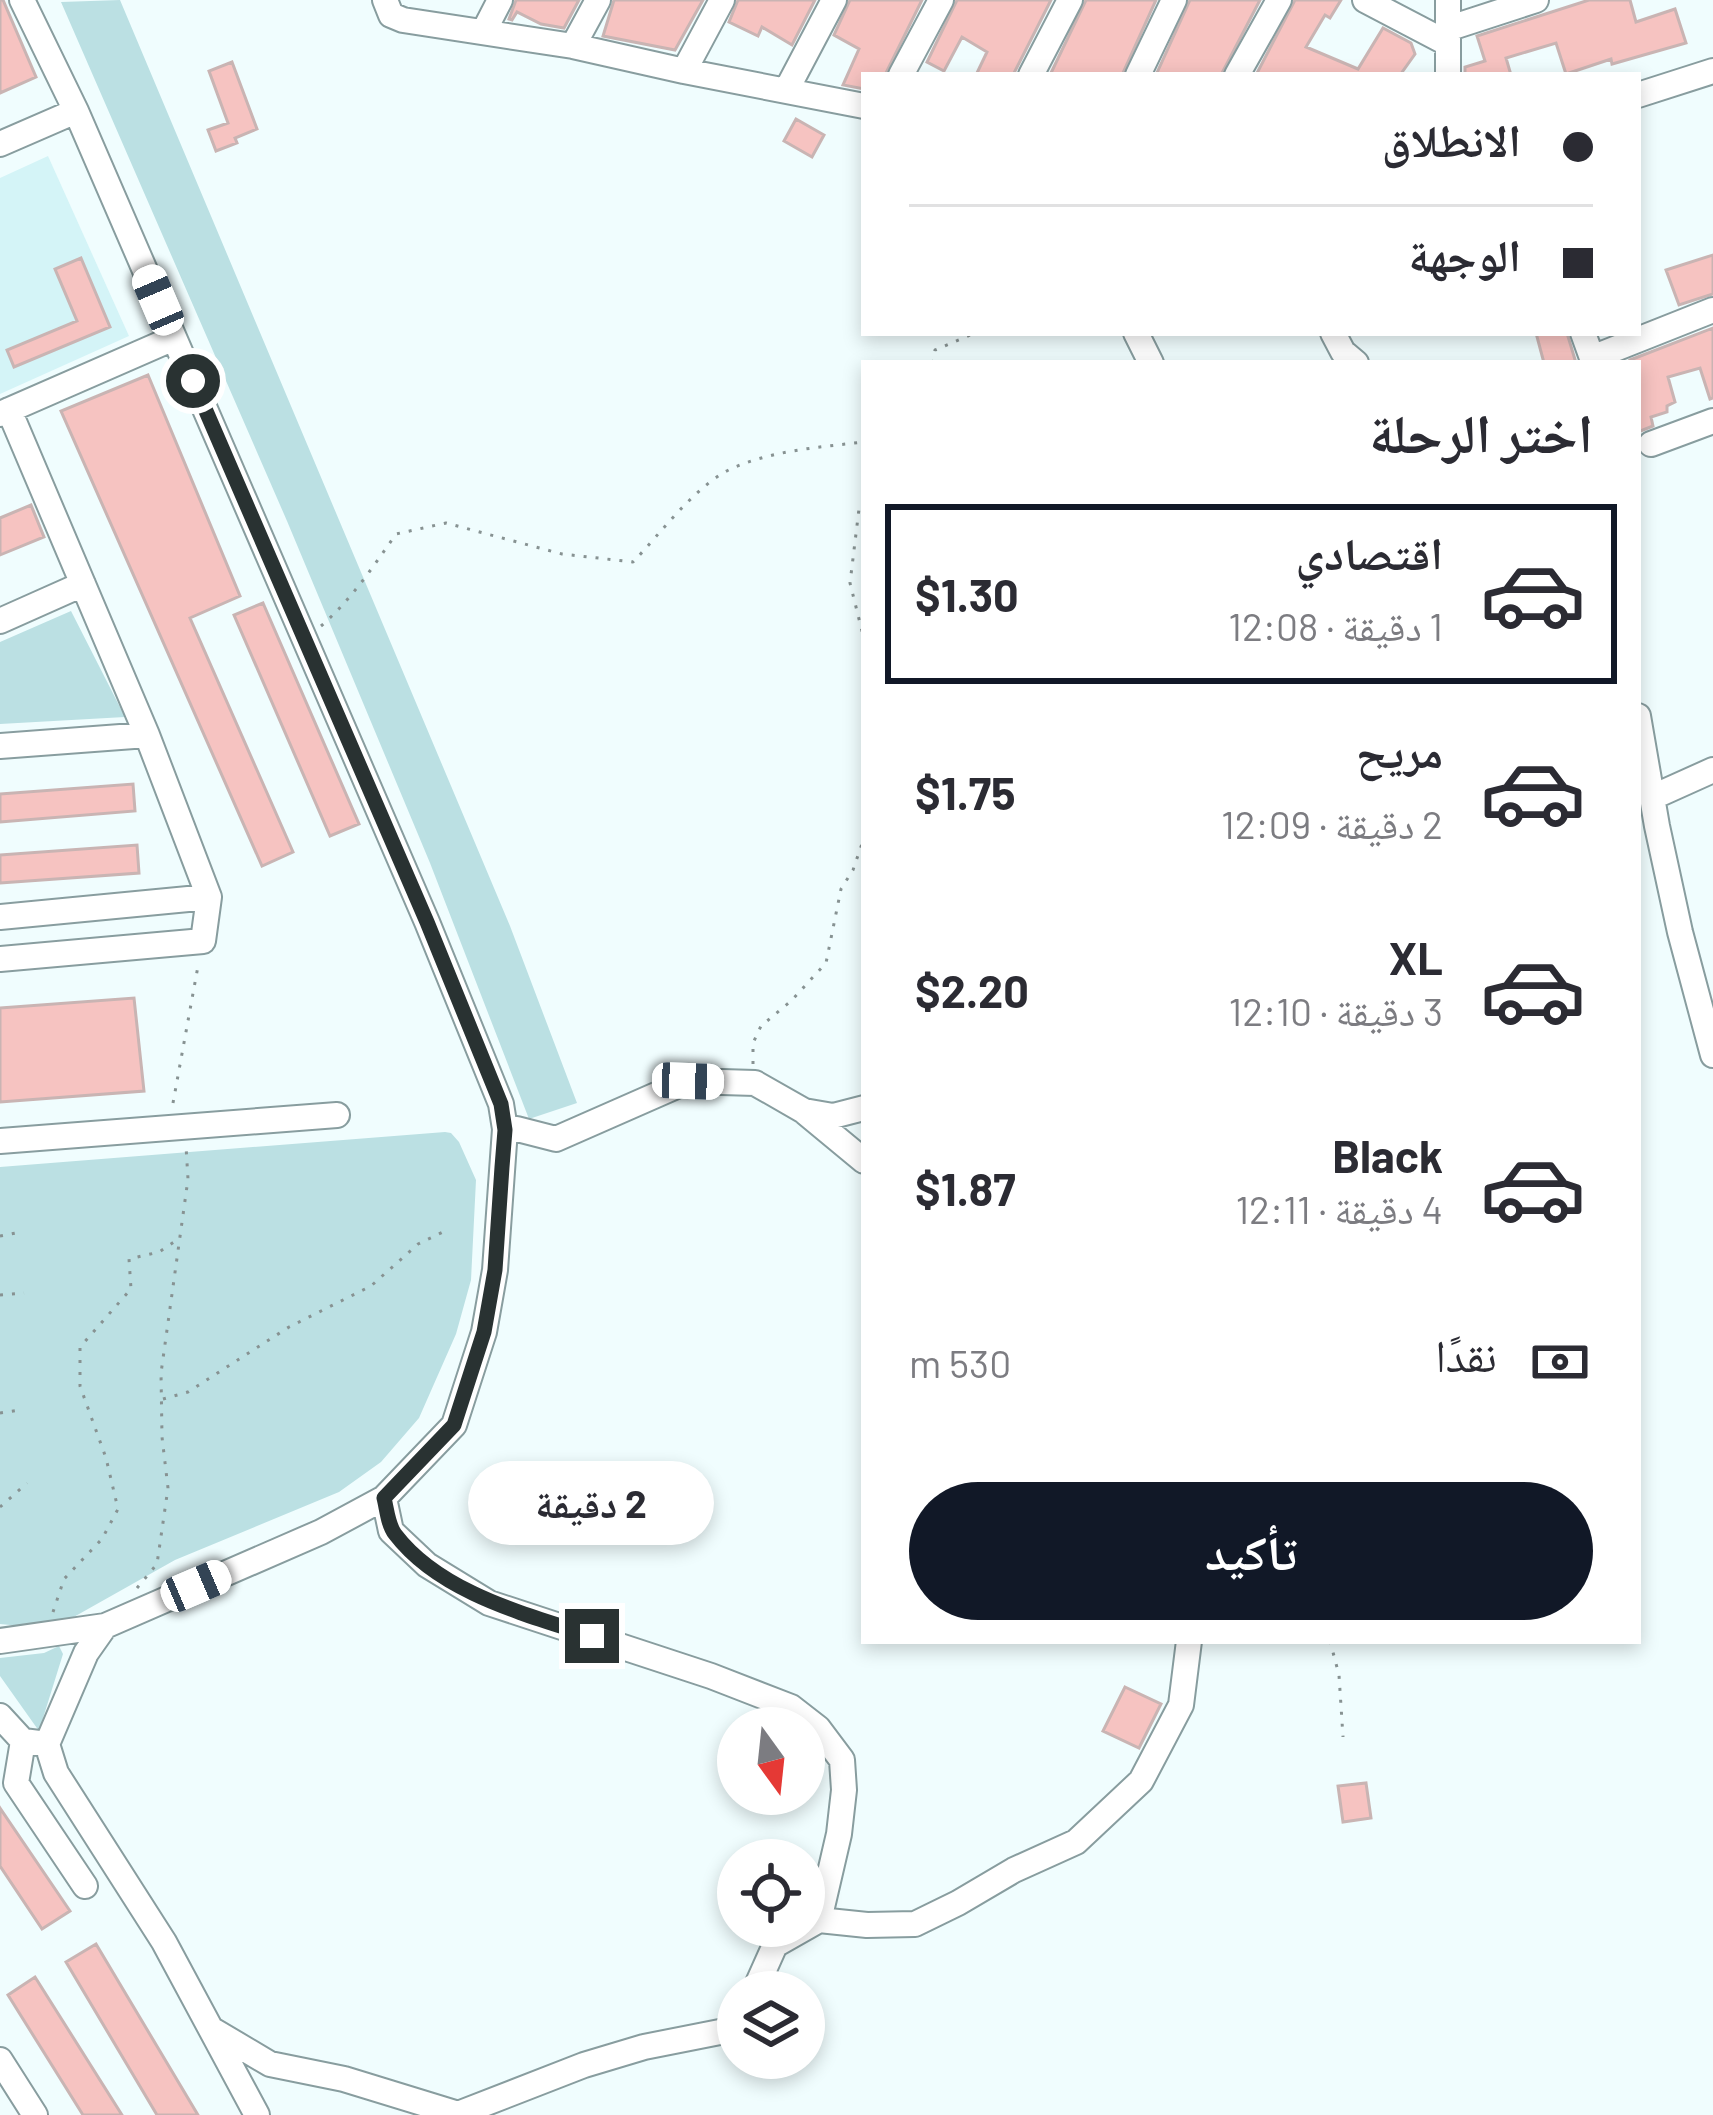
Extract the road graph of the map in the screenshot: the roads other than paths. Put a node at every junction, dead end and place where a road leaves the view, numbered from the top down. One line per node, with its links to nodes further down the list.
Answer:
1 (22, 0): 27 (street)
2 (385, 0): 14 (street)
3 (500, 0): 14 (street)
4 (598, 0): 16 (street)
5 (722, 0): 17 (street)
6 (834, 0): 24 (street)
7 (941, 0): 19 (street)
8 (1070, 0): 20 (street)
9 (1174, 0): 21 (street)
10 (1279, 0): 22 (street)
11 (1365, 0): 15 (street)
12 (1448, 0): 15 (street)
13 (1536, 0): 15 (street)
14 (484, 31): 16 (street)
15 (1447, 36): 23 (street)
16 (573, 46): 17 (street)
17 (684, 71): 24 (street)
18 (1713, 71): 25 (street)
19 (904, 72)
20 (1033, 72)
21 (1139, 72)
22 (1240, 72)
23 (1448, 72)
24 (787, 89): 26 (street)
25 (1641, 93)
26 (861, 105)
27 (76, 111): 28 (street); 31 (street)
28 (0, 145)
29 (1713, 310): 33 (street)
30 (1335, 336): 32 (street)
31 (175, 338): 34 (street); 51 (street)
32 (1352, 360)
33 (1594, 360)
34 (4, 412): 37 (street)
35 (1713, 421): 36 (street)
36 (1651, 444)
37 (83, 584): 38 (street); 40 (street)
38 (0, 621)
39 (1641, 732): 43 (street)
40 (147, 735): 41 (street); 44 (street)
41 (0, 746)
42 (1713, 770): 43 (street)
43 (1653, 797): 47 (street)
44 (209, 897): 45 (street); 46 (street)
45 (0, 917)
46 (0, 959)
47 (1713, 1055)
48 (861, 1109): 49 (street)
49 (804, 1112): 51 (street); 53 (street)
50 (338, 1115): 52 (street)
51 (505, 1130): 54 (street)
52 (0, 1141)
53 (861, 1159)
54 (384, 1498): 55 (street); 61 (street)
55 (105, 1626): 56 (street); 59 (street)
56 (0, 1641)
57 (1189, 1644): 62 (street)
58 (0, 1716): 59 (street)
59 (35, 1743): 60 (street); 63 (street)
60 (85, 1886)
61 (825, 1893)
62 (825, 1921)
63 (211, 2029): 64 (street); 68 (street)
64 (717, 2033)
65 (0, 2060): 66 (street)
66 (7, 2086): 67 (street)
67 (35, 2115)
68 (257, 2115)

